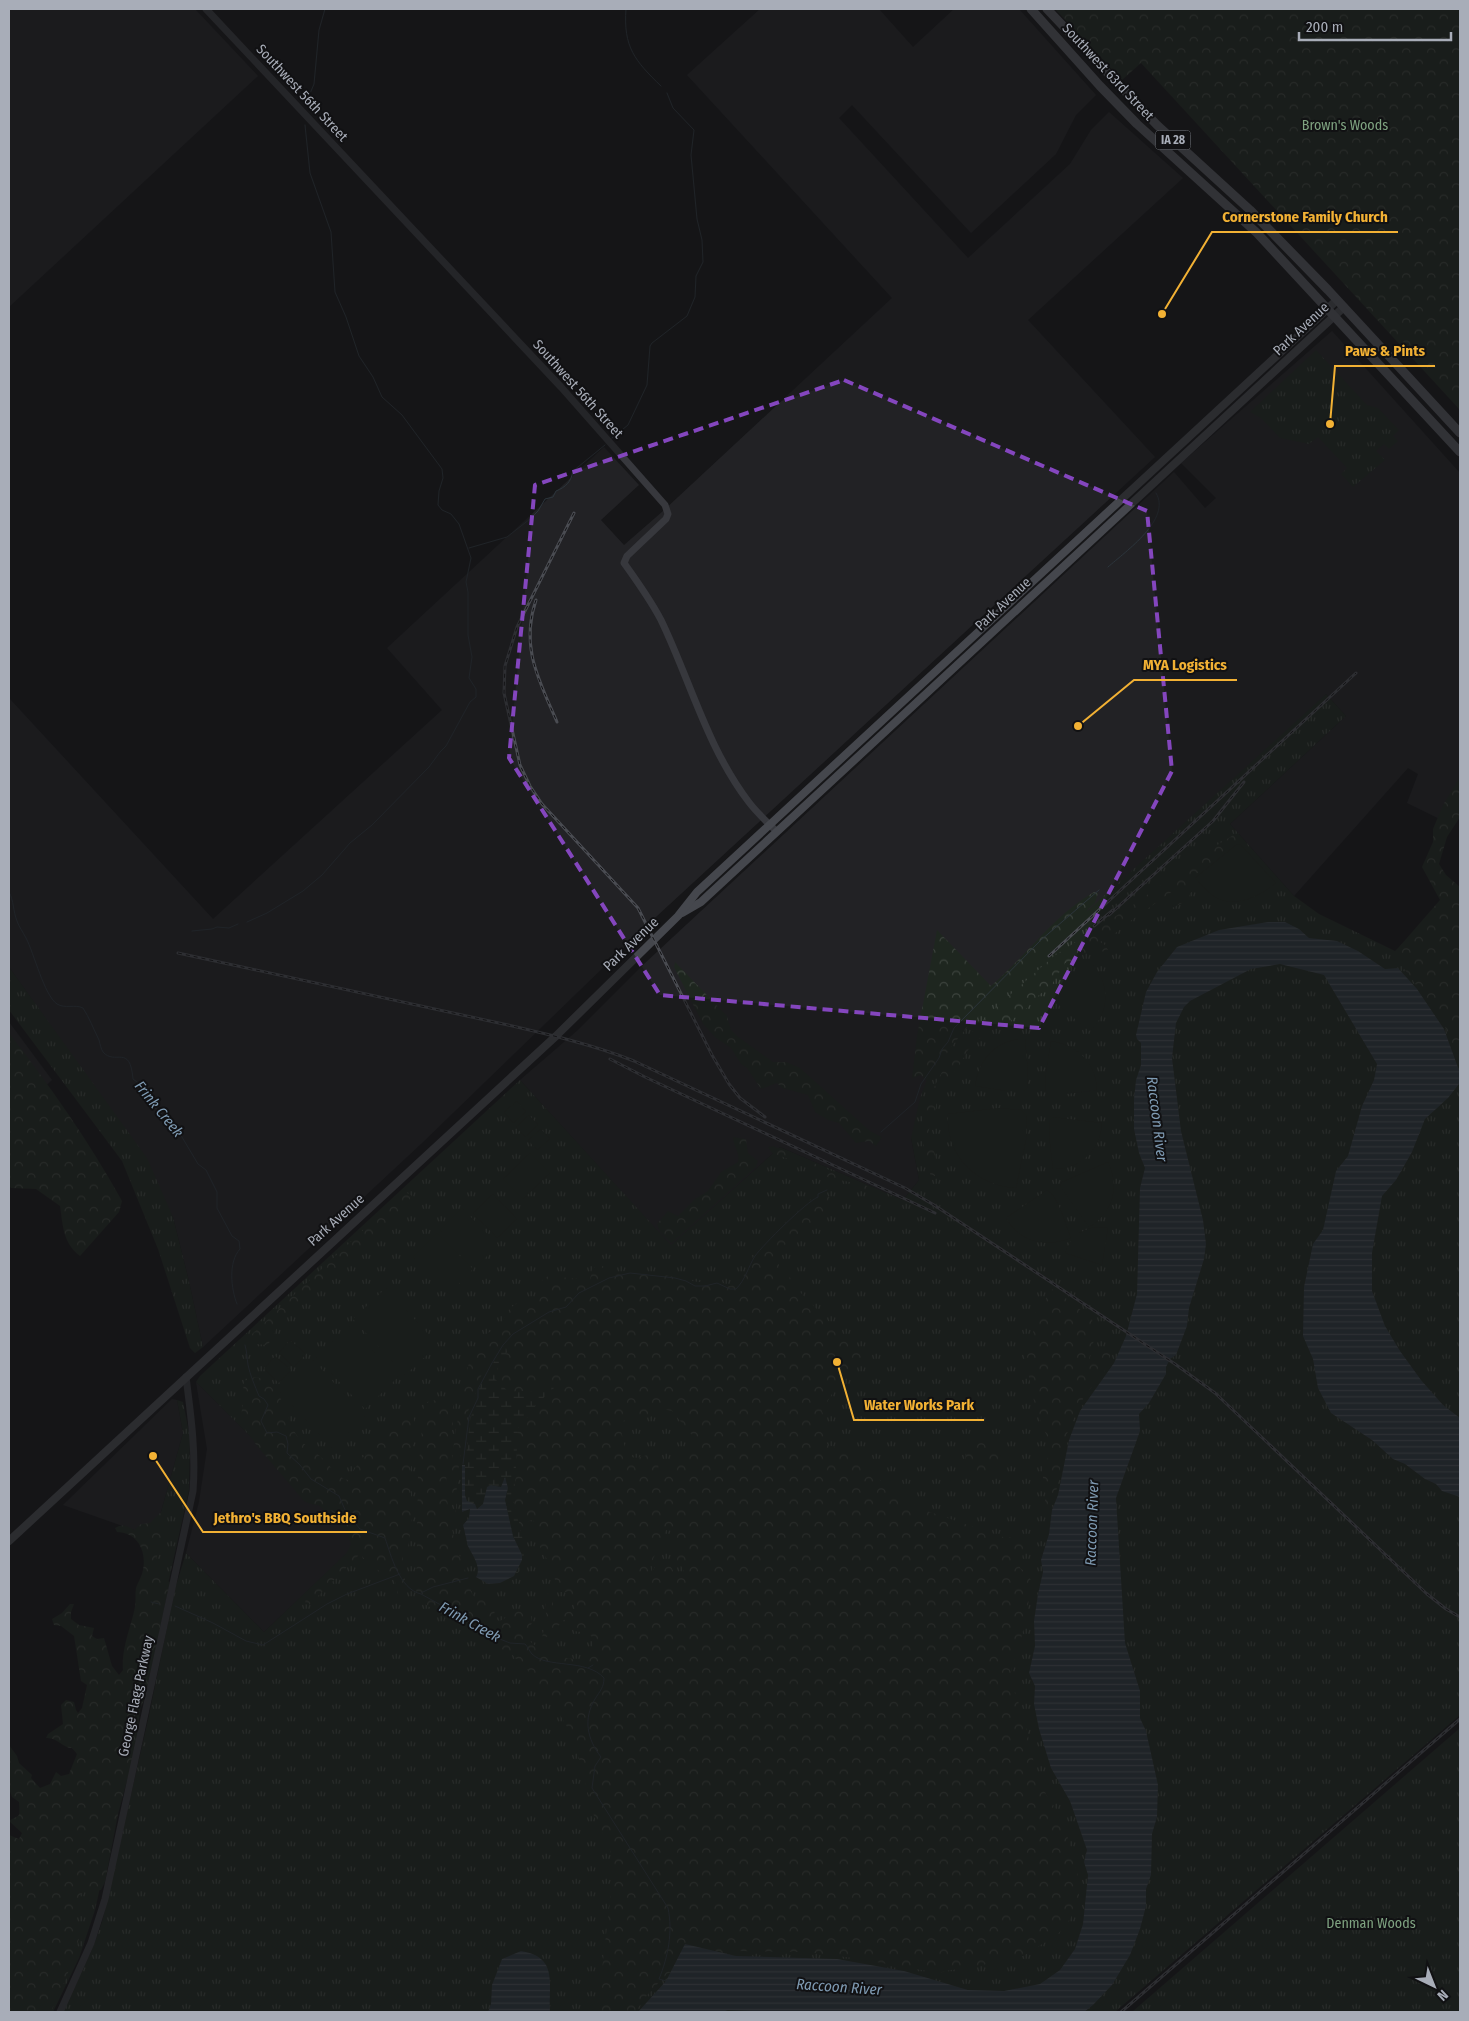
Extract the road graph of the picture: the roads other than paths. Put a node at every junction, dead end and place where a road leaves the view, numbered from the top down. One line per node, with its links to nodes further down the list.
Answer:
1 (206, 9): 10 (street, Southwest 56th Street)
2 (1031, 9): 6 (main road, Southwest 63rd Street / IA 28)
3 (1047, 9): 4 (main road, Southwest 63rd Street / IA 28)
4 (1337, 300): 5 (main road, Southwest 63rd Street / IA 28); 6 (main road, Park Avenue)
5 (1344, 307): 7 (main road, Park Avenue); 8 (main road, Southwest 63rd Street / IA 28)
6 (1327, 309): 7 (main road, Southwest 63rd Street / IA 28); 10 (main road, Park Avenue)
7 (1334, 316): 9 (main road, Southwest 63rd Street / IA 28); 11 (main road, Park Avenue)
8 (1460, 434)
9 (1460, 452)
10 (770, 824): 11 (street, Southwest 56th Street); 12 (main road, Park Avenue)
11 (776, 831): 12 (main road, Park Avenue)
12 (678, 916): 13 (main road, Park Avenue)
13 (186, 1377): 14 (main road, Park Avenue); 15 (street, George Flagg Parkway)
14 (9, 1541)
15 (60, 2012)

